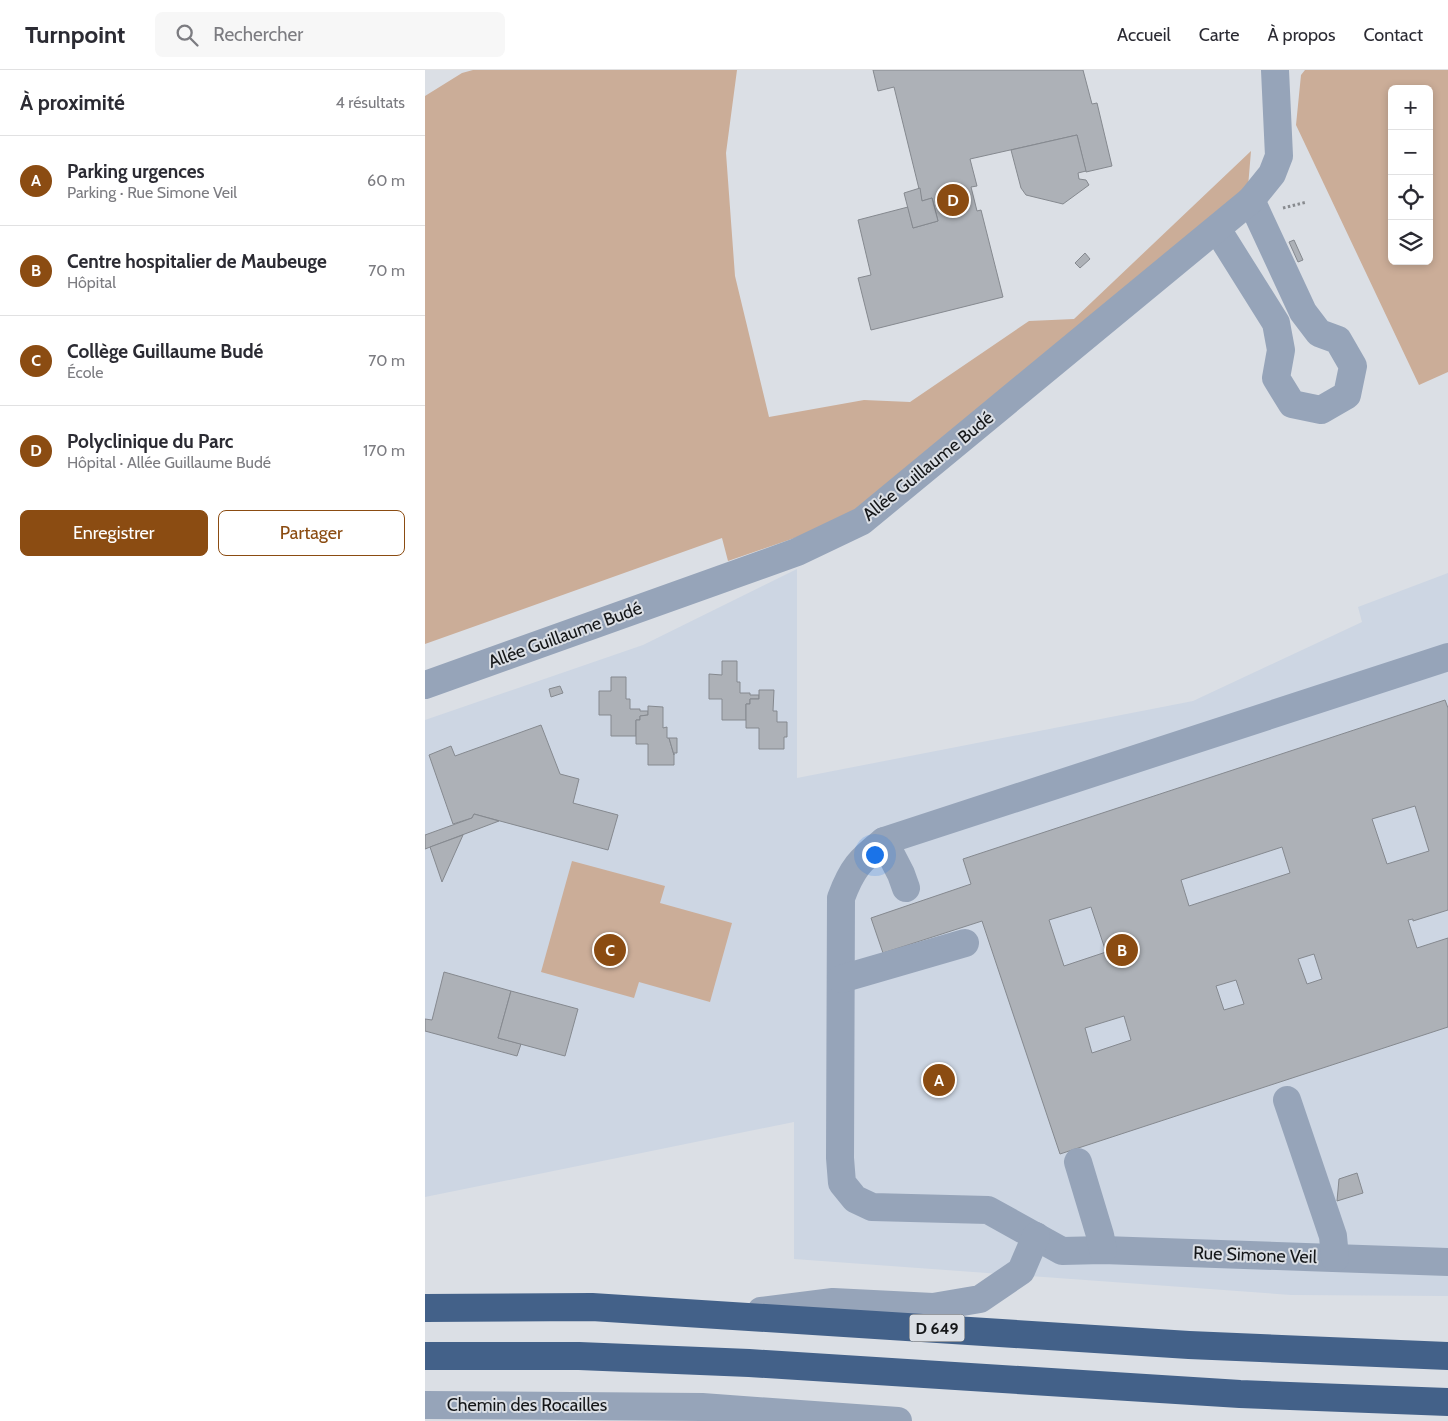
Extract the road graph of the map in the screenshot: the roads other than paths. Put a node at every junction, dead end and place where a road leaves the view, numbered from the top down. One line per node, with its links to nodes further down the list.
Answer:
1 (1275, 70): 2 (street, Allée Guillaume Budé)
2 (1251, 200): 3 (street, Allée Guillaume Budé); 3 (street)
3 (1217, 229): 5 (street, Allée Guillaume Budé)
4 (1448, 657): 6 (street)
5 (425, 684)
6 (884, 841): 7 (street); 9 (street)
7 (906, 888)
8 (965, 944): 9 (street)
9 (841, 979): 12 (street)
10 (1287, 1100): 14 (street)
11 (1078, 1162): 13 (street)
12 (1036, 1236): 13 (street, Rue Simone Veil); 17 (street)
13 (1103, 1250): 14 (street, Rue Simone Veil)
14 (1335, 1258): 15 (street, Rue Simone Veil)
15 (1448, 1262)
16 (425, 1308): 17 (highway, D 649)
17 (729, 1315): 19 (highway, D 649)
18 (425, 1356): 20 (highway)
19 (1448, 1356)
20 (1448, 1402)
21 (425, 1405): 22 (street, Chemin des Rocailles)
22 (717, 1414): 23 (street, Chemin des Rocailles)
23 (898, 1421)

